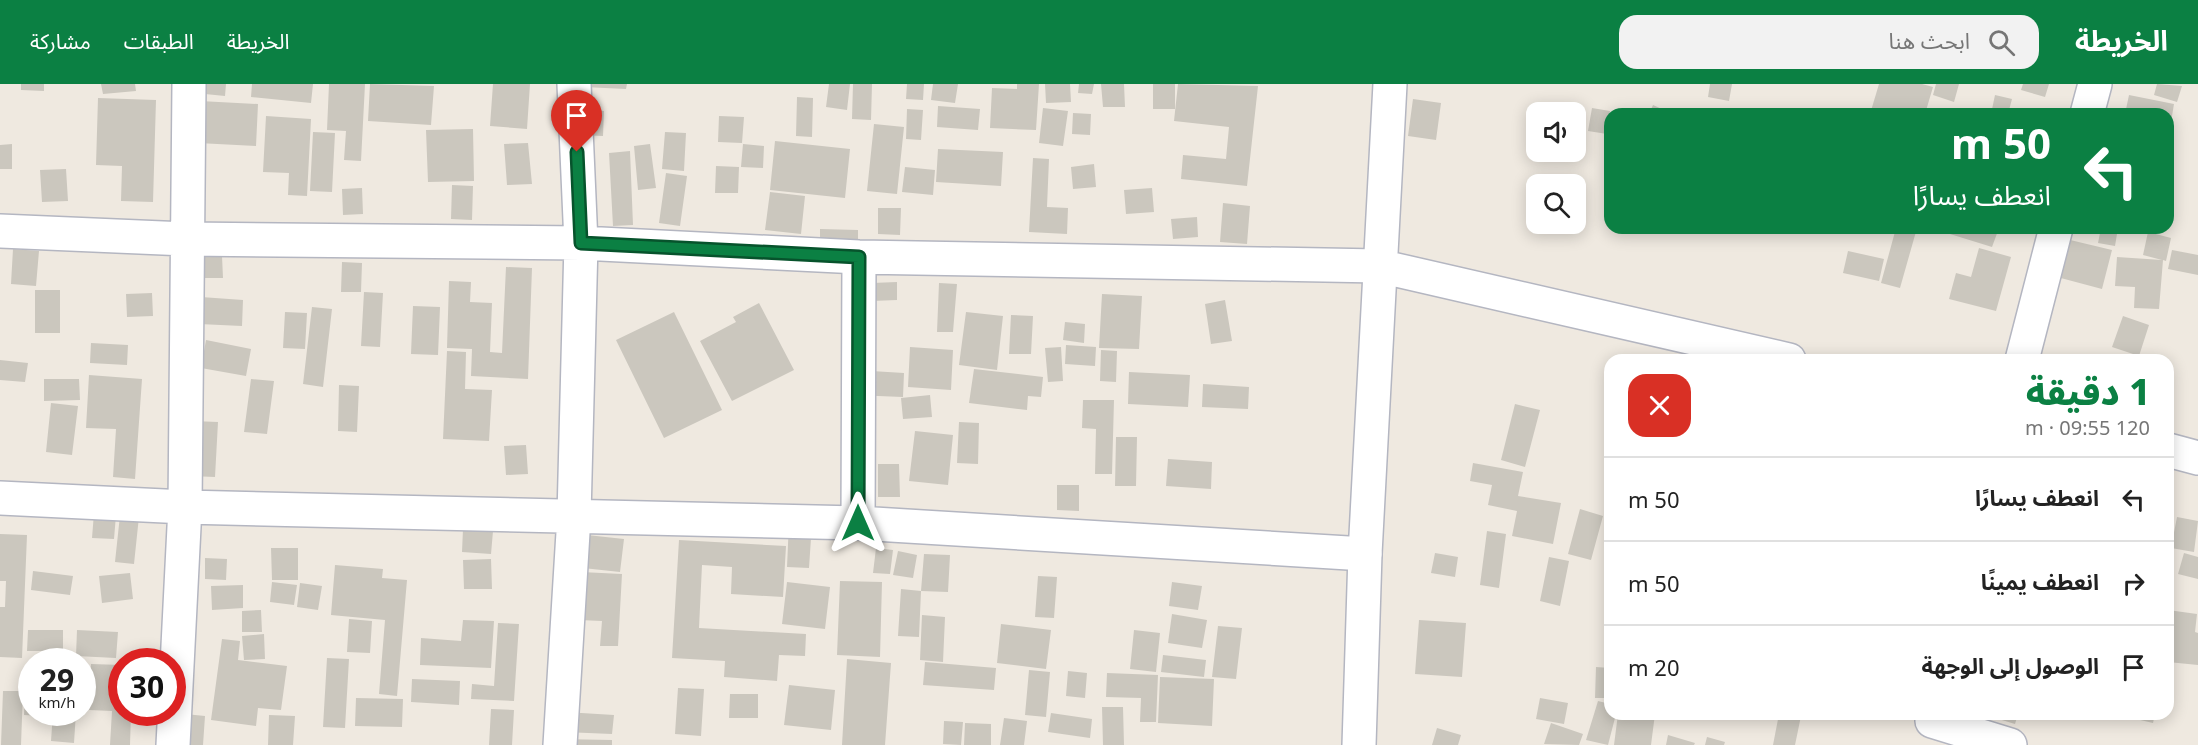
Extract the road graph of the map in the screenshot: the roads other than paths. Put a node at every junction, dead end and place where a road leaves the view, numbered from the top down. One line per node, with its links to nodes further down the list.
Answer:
1 (189, 84): 8 (street)
2 (574, 84): 9 (street)
3 (1390, 84): 11 (street)
4 (2095, 84): 5 (street)
5 (2089, 108)
6 (0, 231): 8 (street)
7 (2054, 234): 13 (street)
8 (186, 240): 9 (street); 17 (street)
9 (581, 243): 10 (street); 18 (street)
10 (859, 257): 11 (street); 19 (street)
11 (1379, 266): 12 (street); 20 (street)
12 (1764, 354)
13 (2024, 354)
14 (2174, 452): 15 (street)
15 (2198, 458)
16 (0, 498): 17 (street)
17 (185, 507): 18 (street); 22 (street)
18 (574, 516): 19 (street); 23 (street)
19 (858, 523): 20 (street)
20 (1365, 554): 24 (street)
21 (1932, 720): 25 (street)
22 (173, 745)
23 (560, 745)
24 (1359, 745)
25 (2010, 745)

